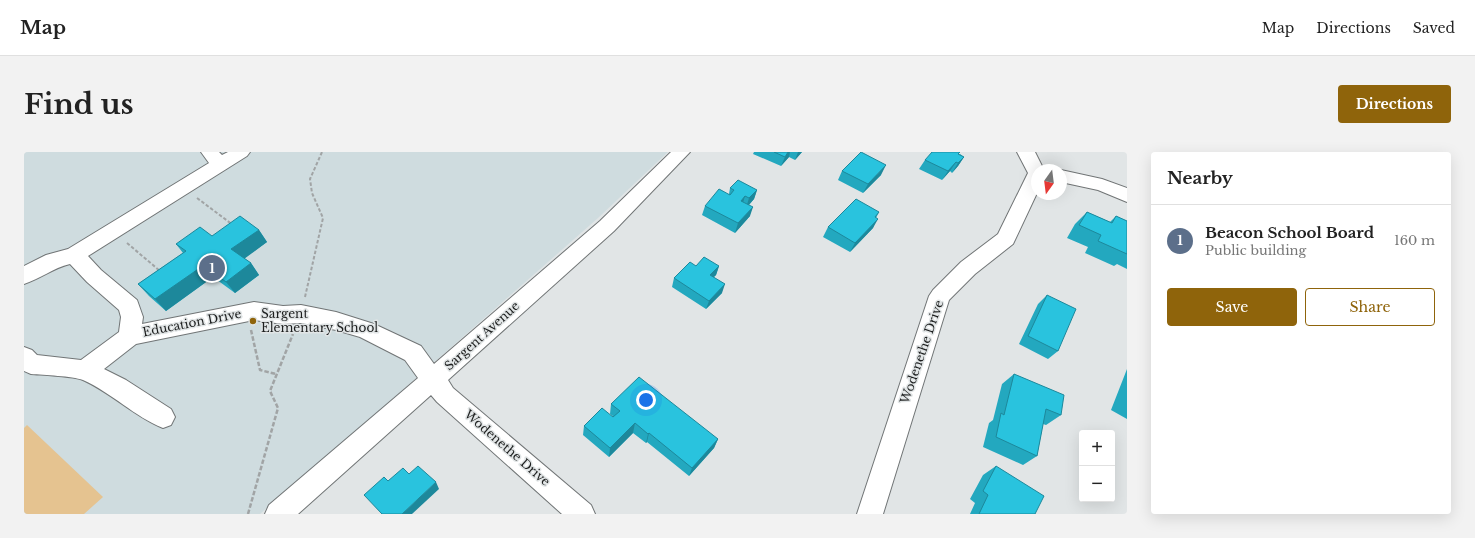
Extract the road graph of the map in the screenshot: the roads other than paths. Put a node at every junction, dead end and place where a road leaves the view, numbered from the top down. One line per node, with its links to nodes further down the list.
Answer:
1 (241, 152): 4 (street)
2 (681, 152): 14 (street, Sargent Avenue)
3 (1026, 152): 5 (street)
4 (215, 159): 9 (street)
5 (1032, 164)
6 (1067, 177): 8 (street)
7 (1031, 186): 18 (street, Wodenethe Drive)
8 (1127, 195)
9 (74, 255): 10 (street); 11 (street)
10 (24, 276)
11 (130, 336): 13 (street, Education Drive); 14 (street, Education Drive)
12 (26, 363): 13 (street)
13 (85, 370): 15 (street)
14 (433, 379): 16 (street, Sargent Avenue); 17 (street, Wodenethe Drive)
15 (163, 416)
16 (278, 514)
17 (582, 514)
18 (870, 514)

